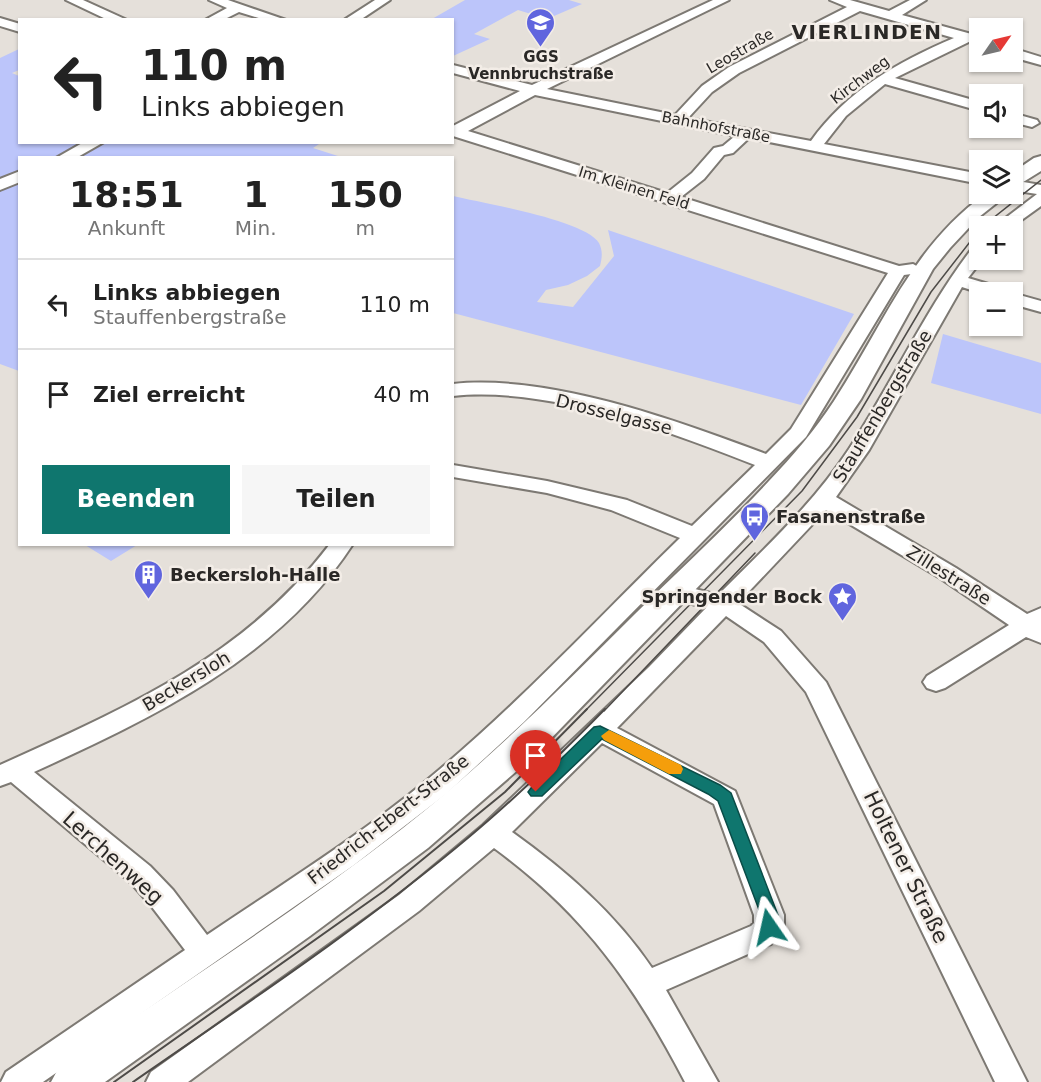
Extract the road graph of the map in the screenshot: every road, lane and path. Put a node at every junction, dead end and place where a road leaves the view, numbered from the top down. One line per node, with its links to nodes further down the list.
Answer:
1 (72, 0): 10 (street)
2 (215, 0): 8 (street)
3 (384, 0): 13 (street)
4 (723, 0): 22 (street, Im Kleinen Feld)
5 (836, 0): 7 (street)
6 (920, 0): 9 (street)
7 (859, 6): 9 (street); 24 (street, Leostraße)
8 (239, 7): 11 (street); 12 (street)
9 (891, 15): 16 (street)
10 (116, 18)
11 (215, 18)
12 (274, 18)
13 (353, 18)
14 (0, 22): 15 (street)
15 (18, 27)
16 (969, 38)
17 (969, 40): 21 (street, Kirchweg)
18 (1023, 55): 19 (street)
19 (1041, 61)
20 (454, 69): 22 (street, Bahnhofstraße)
21 (885, 80): 23 (street); 30 (street, Kirchweg)
22 (532, 90): 24 (street, Bahnhofstraße); 27 (street, Im Kleinen Feld)
23 (969, 104)
24 (678, 120): 28 (street, Bahnhofstraße)
25 (1023, 120): 26 (street)
26 (1032, 123)
27 (454, 131): 40 (street, Im Kleinen Feld)
28 (746, 133): 30 (street, Bahnhofstraße); 40 (street)
29 (93, 144): 31 (street)
30 (815, 146): 35 (street, Bahnhofstraße)
31 (67, 156)
32 (1041, 162): 33 (main road)
33 (1023, 176)
34 (18, 177): 36 (street)
35 (969, 177)
36 (0, 185)
37 (1023, 186): 38 (street)
38 (1041, 190)
39 (1041, 198): 42 (street)
40 (669, 199): 44 (street, Im Kleinen Feld)
41 (986, 204): 44 (main road, Friedrich-Ebert-Straße)
42 (1017, 216)
43 (969, 264): 45 (street, Stauffenbergstraße)
44 (910, 270): 50 (street, Friedrich-Ebert-Straße); 55 (main road, Friedrich-Ebert-Straße)
45 (957, 280): 46 (street); 52 (street, Stauffenbergstraße)
46 (969, 284)
47 (1023, 301): 48 (street)
48 (1041, 307)
49 (454, 390): 50 (street, Drosselgasse)
50 (770, 463): 53 (street, Friedrich-Ebert-Straße)
51 (454, 471): 53 (street)
52 (824, 499): 57 (street, Stauffenbergstraße); 58 (street, Zillestraße)
53 (694, 535): 63 (street, Friedrich-Ebert-Straße)
54 (341, 546): 61 (street, Beckersloh)
55 (702, 564): 56 (main road, Friedrich-Ebert-Straße); 57 (street, Holtener Straße)
56 (668, 600): 57 (street, Holtener Straße); 66 (main road, Friedrich-Ebert-Straße)
57 (712, 610): 60 (street, Stauffenbergstraße); 69 (street, Holtener Straße)
58 (1036, 626): 59 (street)
59 (936, 682)
60 (600, 731): 62 (street, Stauffenbergstraße); 64 (street)
61 (7, 773): 63 (street, Lerchenweg)
62 (493, 833): 64 (street); 67 (street, Stauffenbergstraße)
63 (204, 953): 65 (street, Friedrich-Ebert-Straße)
64 (647, 984): 68 (street)
65 (17, 1082)
66 (72, 1082)
67 (162, 1082)
68 (702, 1082)
69 (1011, 1082)

